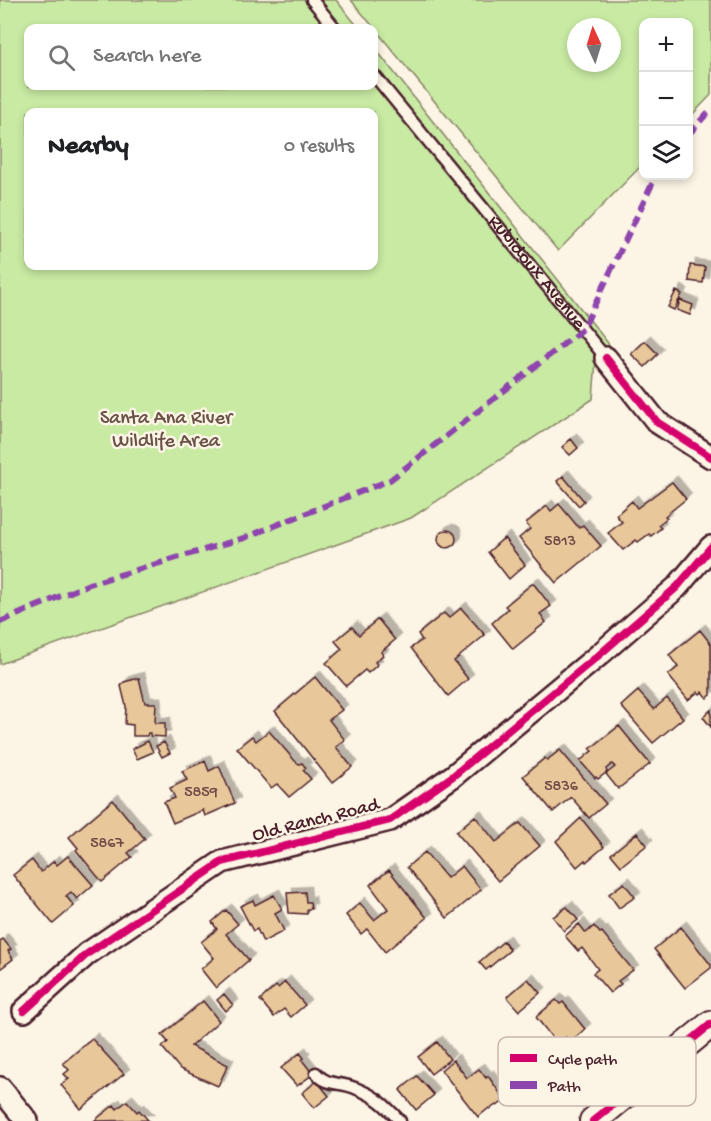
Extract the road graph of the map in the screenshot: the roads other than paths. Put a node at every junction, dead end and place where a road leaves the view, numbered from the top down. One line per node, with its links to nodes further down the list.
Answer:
1 (312, 0): 2 (lane)
2 (332, 24)
3 (378, 80): 4 (lane, Rubidoux Avenue)
4 (606, 358): 5 (street, Rubidoux Avenue)
5 (711, 457)
6 (711, 547): 7 (street, Old Ranch Road)
7 (24, 1011)
8 (711, 1024): 9 (street)
9 (695, 1037)
10 (316, 1073): 14 (lane)
11 (0, 1088): 13 (street)
12 (611, 1106): 15 (street)
13 (27, 1121)
14 (400, 1121)
15 (593, 1121)

